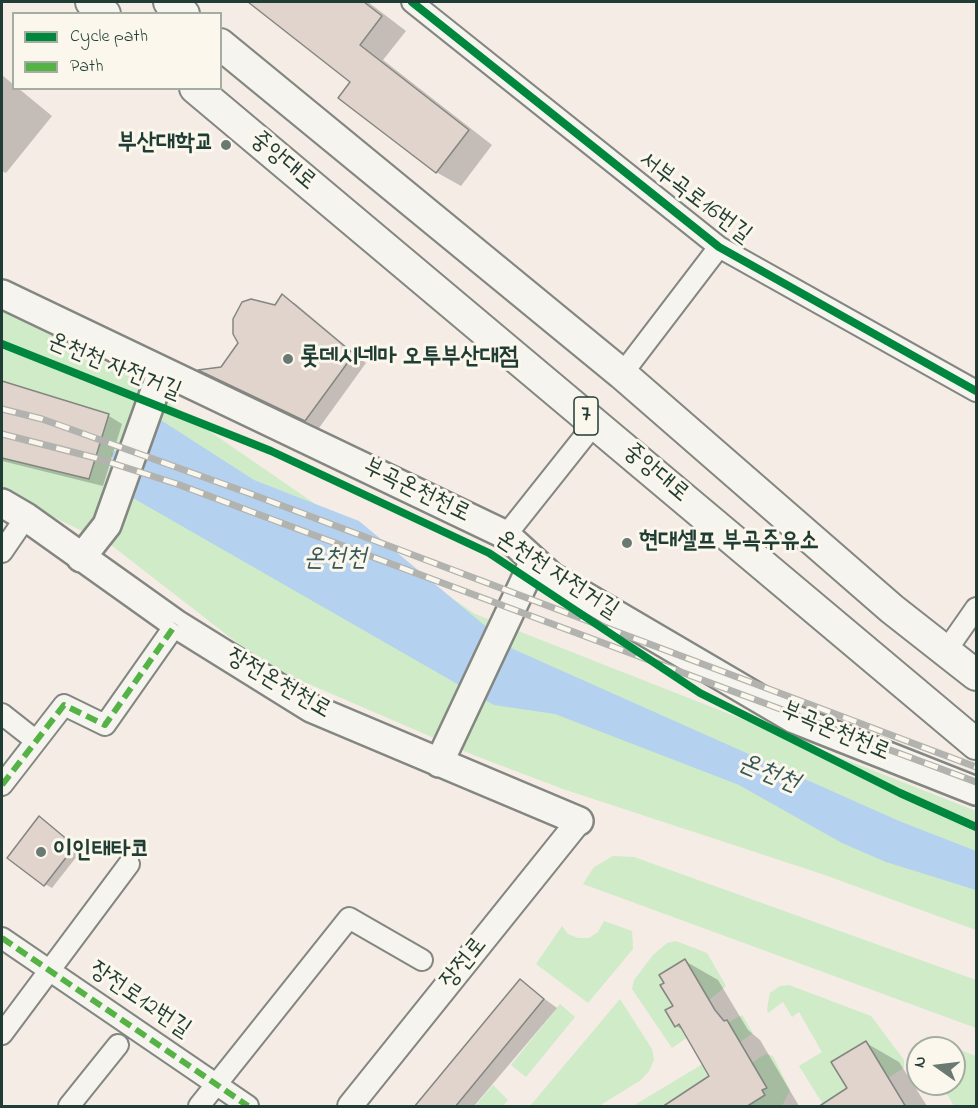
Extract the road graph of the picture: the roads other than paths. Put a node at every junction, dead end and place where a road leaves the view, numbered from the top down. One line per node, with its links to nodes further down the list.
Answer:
1 (91, 2): 4 (main road)
2 (169, 2): 5 (main road)
3 (412, 2): 8 (street, 서부곡로16번길)
4 (103, 12)
5 (182, 12)
6 (222, 46): 10 (main road, 7)
7 (197, 90): 13 (main road, 중앙대로 / 7)
8 (719, 247): 10 (street); 12 (street, 서부곡로16번길)
9 (2, 294): 11 (main road, 부곡온천천로)
10 (622, 374): 22 (main road, 7)
11 (159, 380): 16 (main road, 부곡온천천로); 18 (main road)
12 (976, 391)
13 (595, 423): 16 (street); 26 (main road, 중앙대로 / 7)
14 (2, 503): 15 (main road, 장전온천천로)
15 (26, 517): 17 (street); 18 (main road, 장전온천천로)
16 (506, 535): 19 (main road, 부곡온천천로)
17 (2, 552)
18 (81, 558): 21 (main road, 장전온천천로)
19 (530, 568): 27 (main road); 29 (main road, 부곡온천천로)
20 (976, 608): 22 (street)
21 (176, 624): 25 (street); 27 (main road, 장전온천천로)
22 (946, 651): 23 (main road, 7)
23 (976, 675)
24 (2, 714): 25 (street)
25 (35, 740): 28 (street)
26 (976, 744)
27 (445, 752): 30 (main road, 장전온천천로)
28 (2, 785)
29 (976, 791)
30 (579, 821): 41 (street, 장전로)
31 (129, 864): 34 (street)
32 (2, 938): 34 (street, 장전로12번길)
33 (422, 960): 37 (street)
34 (50, 971): 35 (street); 37 (street, 장전로12번길)
35 (2, 1034)
36 (118, 1045): 38 (street)
37 (217, 1086): 39 (street); 40 (street, 장전로12번길)
38 (69, 1107)
39 (199, 1107)
40 (248, 1107)
41 (350, 1107)

